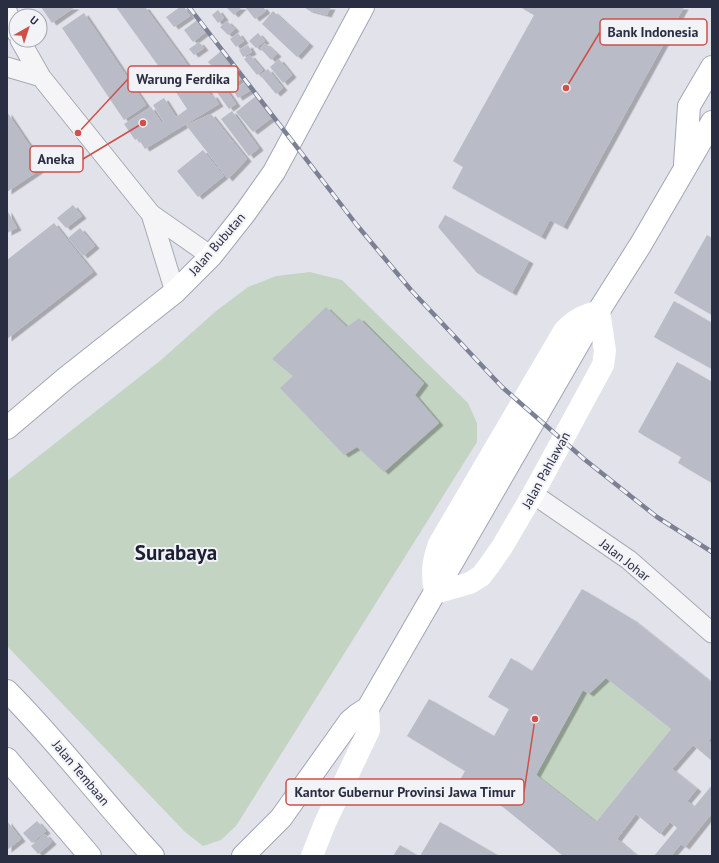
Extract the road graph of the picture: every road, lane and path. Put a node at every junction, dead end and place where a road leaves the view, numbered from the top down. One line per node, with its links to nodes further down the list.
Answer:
1 (363, 7): 10 (main road, Jalan Bubutan)
2 (25, 48): 5 (street)
3 (7, 67): 5 (street)
4 (712, 68): 8 (main road)
5 (41, 77): 9 (street)
6 (712, 122): 8 (main road)
7 (712, 145): 8 (main road)
8 (684, 171): 12 (main road)
9 (151, 214): 10 (street); 11 (street)
10 (211, 256): 11 (main road, Jalan Bubutan)
11 (175, 292): 13 (main road, Jalan Bubutan)
12 (599, 311): 14 (main road, Jalan Pahlawan); 15 (main road)
13 (7, 428)
14 (533, 494): 15 (main road, Jalan Pahlawan); 16 (street, Jalan Johar)
15 (435, 593): 18 (main road)
16 (712, 633)
17 (7, 691): 21 (main road, Jalan Tembaan)
18 (368, 708): 22 (main road); 23 (main road)
19 (7, 759): 20 (main road)
20 (90, 856)
21 (153, 856)
22 (243, 856)
23 (312, 856)

